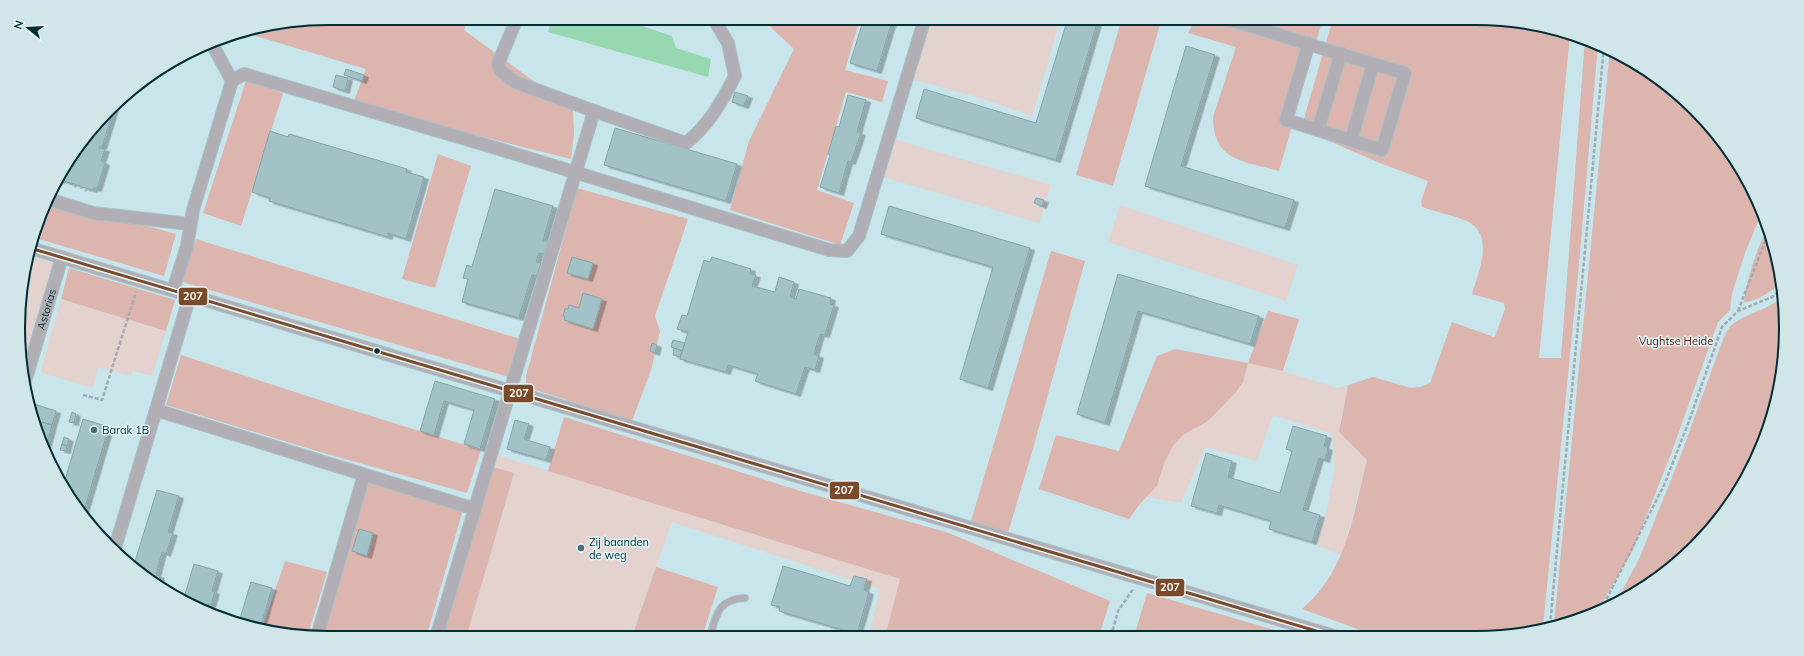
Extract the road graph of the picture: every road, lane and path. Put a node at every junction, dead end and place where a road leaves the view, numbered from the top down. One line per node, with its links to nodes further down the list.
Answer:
1 (514, 25): 11 (street)
2 (717, 25): 11 (street)
3 (923, 25): 14 (street)
4 (1248, 25): 5 (street)
5 (1309, 43): 7 (street); 12 (street)
6 (214, 47): 10 (street)
7 (1341, 53): 9 (street); 12 (street)
8 (1603, 53): 35 (path)
9 (1373, 64): 13 (street); 13 (street)
10 (232, 81): 14 (street); 16 (street)
11 (594, 111): 14 (street)
12 (1318, 130): 13 (street)
13 (1351, 140)
14 (575, 172): 26 (street)
15 (53, 201): 16 (street)
16 (190, 224): 21 (street)
17 (1766, 240): 24 (path)
18 (35, 249): 19 (street)
19 (62, 257): 20 (street); 25 (street, Astorias)
20 (140, 280): 21 (street); 27 (path)
21 (173, 290): 23 (street)
22 (1777, 293): 24 (path)
23 (190, 295): 26 (street); 28 (street)
24 (1738, 311): 34 (path)
25 (28, 367)
26 (510, 390): 30 (street); 32 (street)
27 (83, 394)
28 (156, 410): 29 (street); 31 (street)
29 (364, 475): 30 (street); 36 (street)
30 (474, 509): 37 (street)
31 (116, 544)
32 (1142, 578): 39 (path); 40 (street)
33 (744, 598): 38 (lane)
34 (1605, 602)
35 (1550, 622)
36 (319, 631)
37 (438, 631)
38 (712, 631)
39 (1112, 631)
40 (1317, 631)

